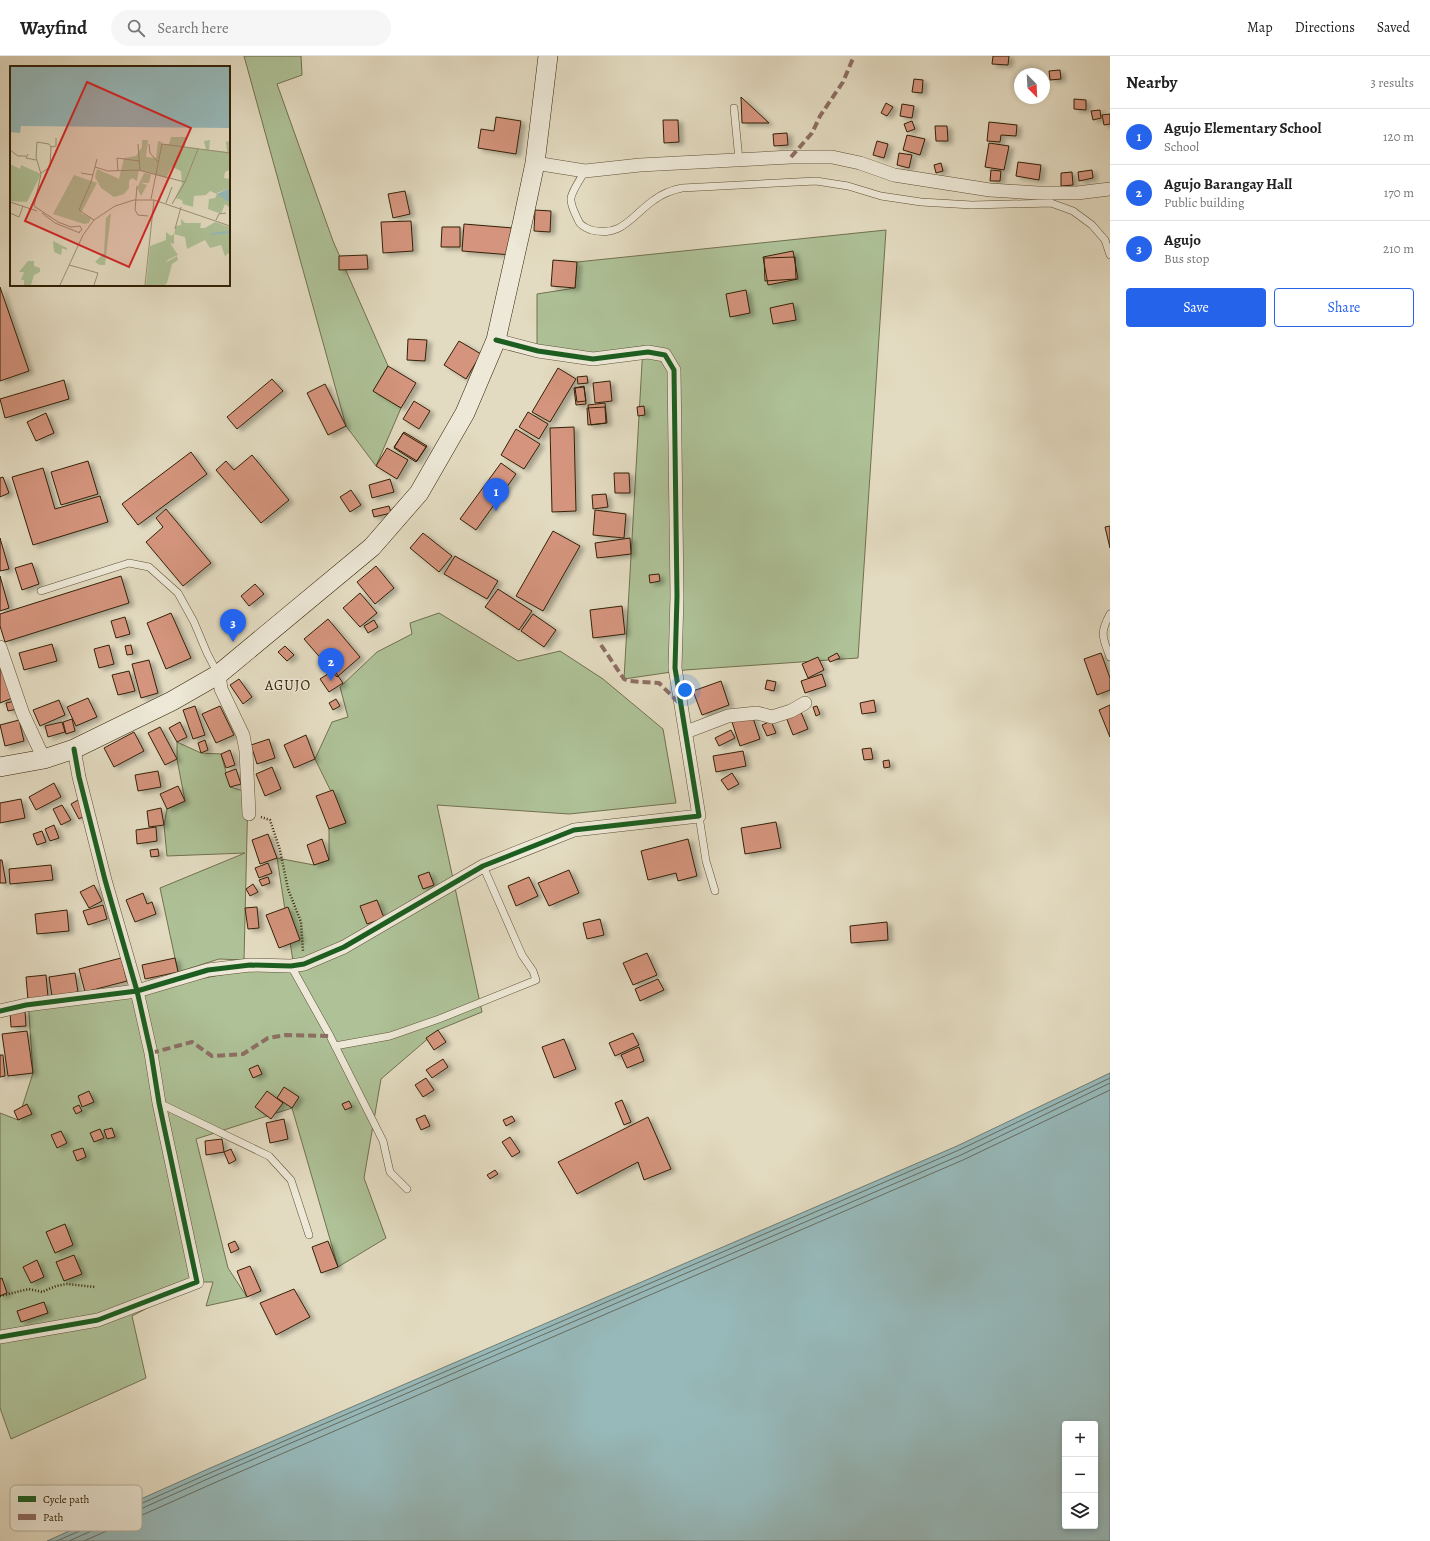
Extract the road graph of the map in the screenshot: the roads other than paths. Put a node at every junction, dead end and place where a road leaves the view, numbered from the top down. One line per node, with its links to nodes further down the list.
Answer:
1 (548, 56): 4 (main road)
2 (734, 108): 3 (lane)
3 (739, 160): 5 (street); 6 (street)
4 (535, 163): 5 (street); 8 (main road)
5 (585, 171): 7 (lane)
6 (1110, 189)
7 (1110, 255)
8 (496, 340): 13 (main road); 15 (street)
9 (41, 591): 13 (lane)
10 (1110, 614): 12 (lane)
11 (0, 647): 17 (street)
12 (1110, 657)
13 (219, 674): 16 (main road); 19 (street)
14 (805, 703): 15 (street)
15 (686, 732): 20 (street)
16 (74, 749): 17 (main road); 24 (street)
17 (44, 759): 18 (main road)
18 (0, 768)
19 (249, 814)
20 (699, 816): 21 (street); 22 (lane)
21 (483, 866): 23 (street); 26 (lane)
22 (715, 891)
23 (298, 965): 24 (street); 26 (lane)
24 (137, 991): 25 (street); 27 (street)
25 (0, 1011)
26 (335, 1046): 28 (lane)
27 (159, 1103): 29 (lane); 30 (street)
28 (407, 1188)
29 (309, 1236)
30 (0, 1337)

